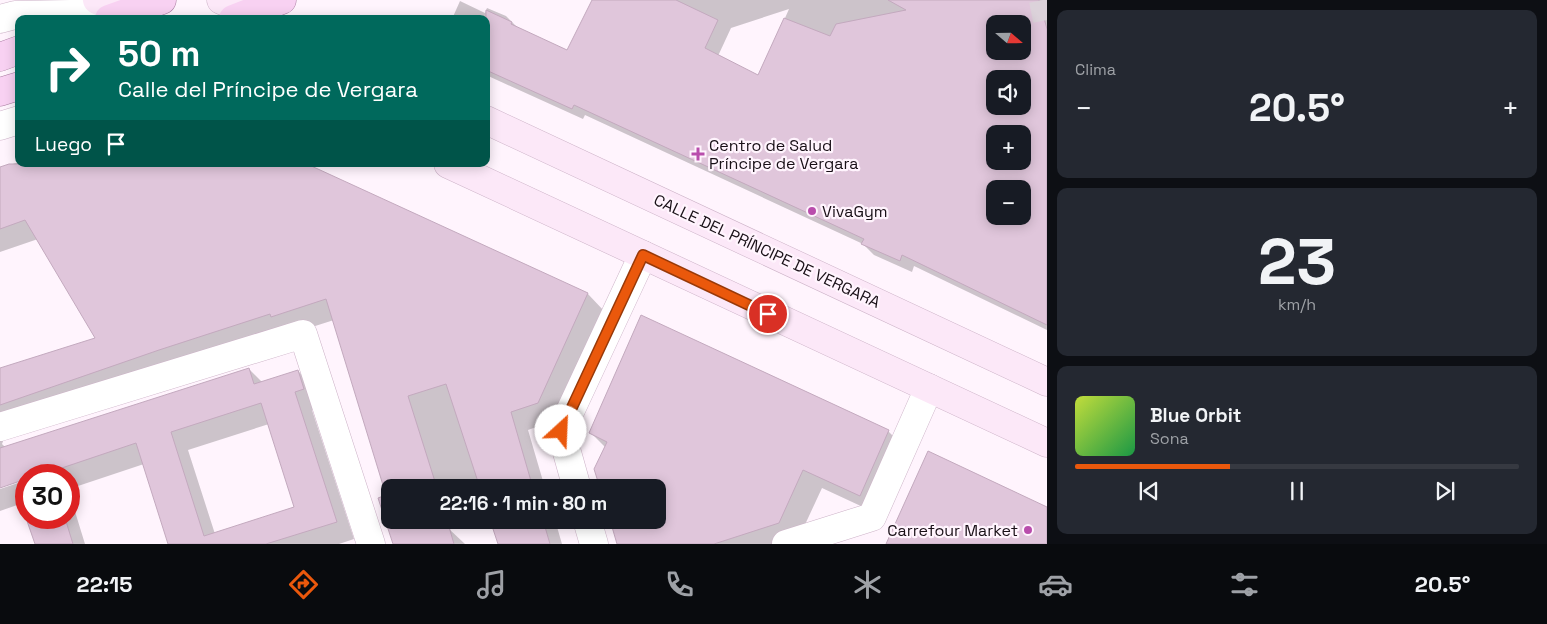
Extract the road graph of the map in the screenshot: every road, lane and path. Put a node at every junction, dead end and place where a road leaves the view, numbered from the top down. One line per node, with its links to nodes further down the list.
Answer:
1 (97, 0): 6 (main road)
2 (162, 0): 7 (main road)
3 (221, 0): 8 (main road)
4 (282, 0): 9 (main road)
5 (15, 15): 10 (street)
6 (121, 15)
7 (128, 15)
8 (246, 15)
9 (250, 15)
10 (0, 19)
11 (15, 51): 12 (main road)
12 (0, 56)
13 (15, 87): 14 (main road)
14 (0, 92)
15 (15, 121): 17 (street)
16 (490, 122): 20 (main road, CALLE DEL PRÍNCIPE DE VERGARA)
17 (0, 126)
18 (454, 167): 19 (main road)
19 (643, 255): 21 (main road); 24 (street)
20 (1047, 382)
21 (929, 388): 23 (main road); 25 (street)
22 (0, 427): 27 (street)
23 (1047, 443)
24 (574, 479)
25 (872, 517): 29 (street); 30 (street)
26 (590, 529): 28 (street)
27 (365, 542)
28 (594, 544)
29 (786, 544)
30 (861, 544)

